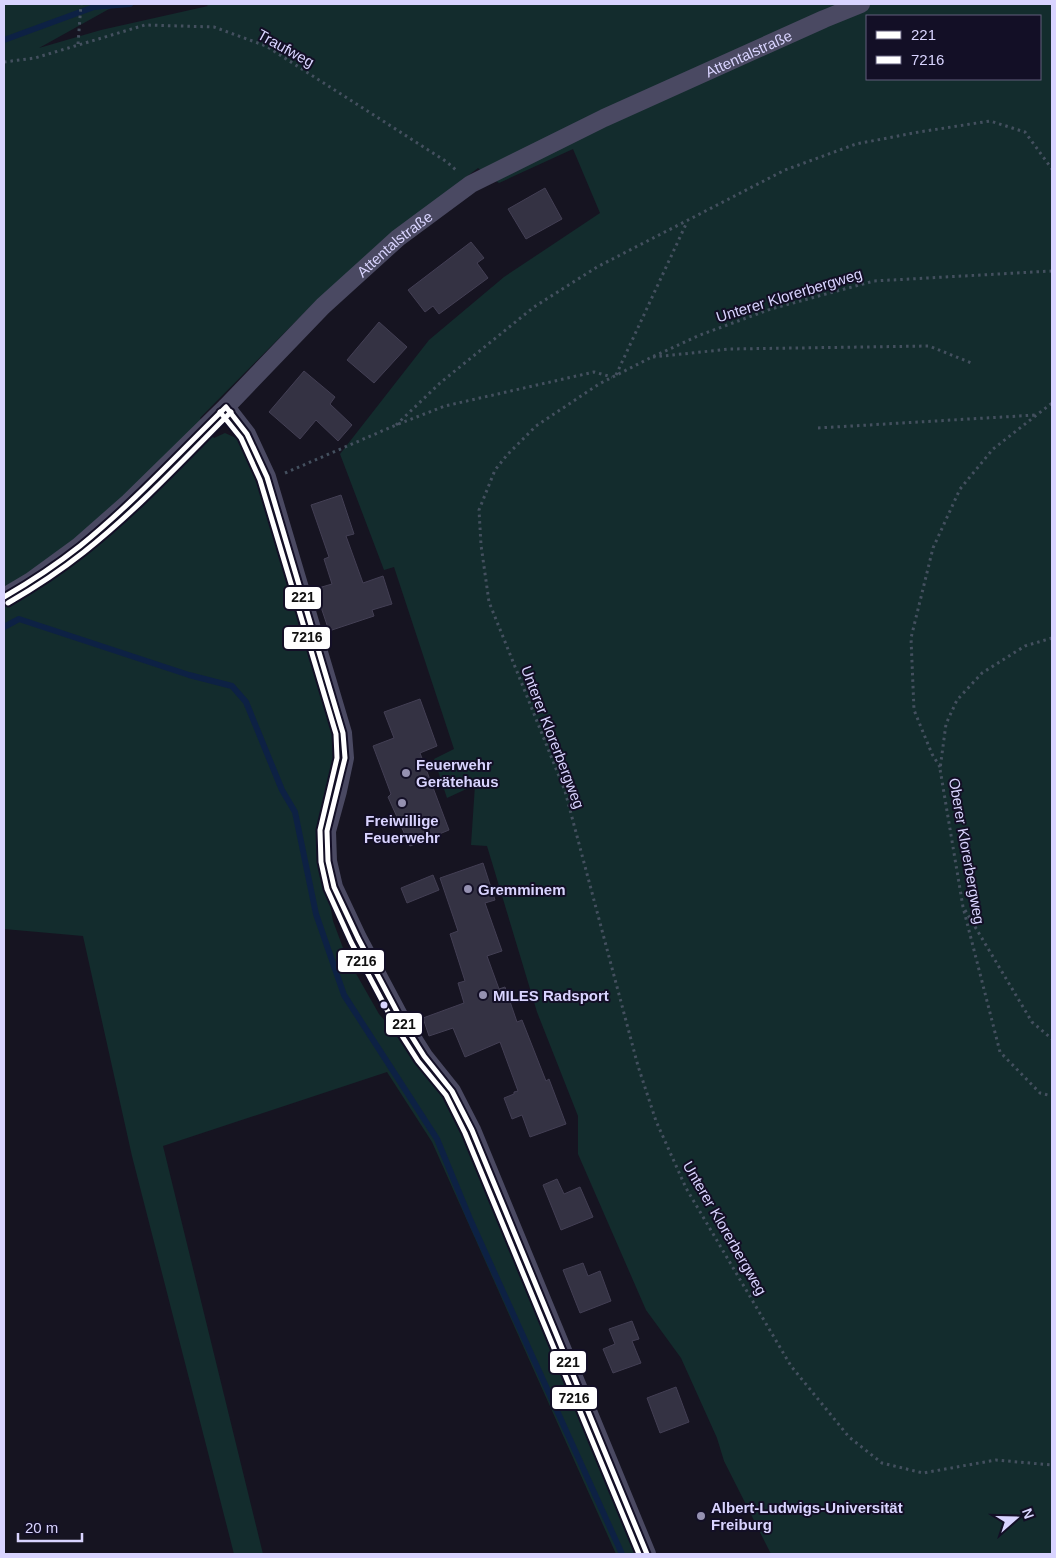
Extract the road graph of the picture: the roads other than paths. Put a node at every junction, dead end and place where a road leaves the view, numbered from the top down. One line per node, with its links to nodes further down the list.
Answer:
1 (861, 4): 2 (street, Attentalstraße)
2 (226, 407): 3 (street, Attentalstraße); 4 (street)
3 (4, 598)
4 (647, 1554)

